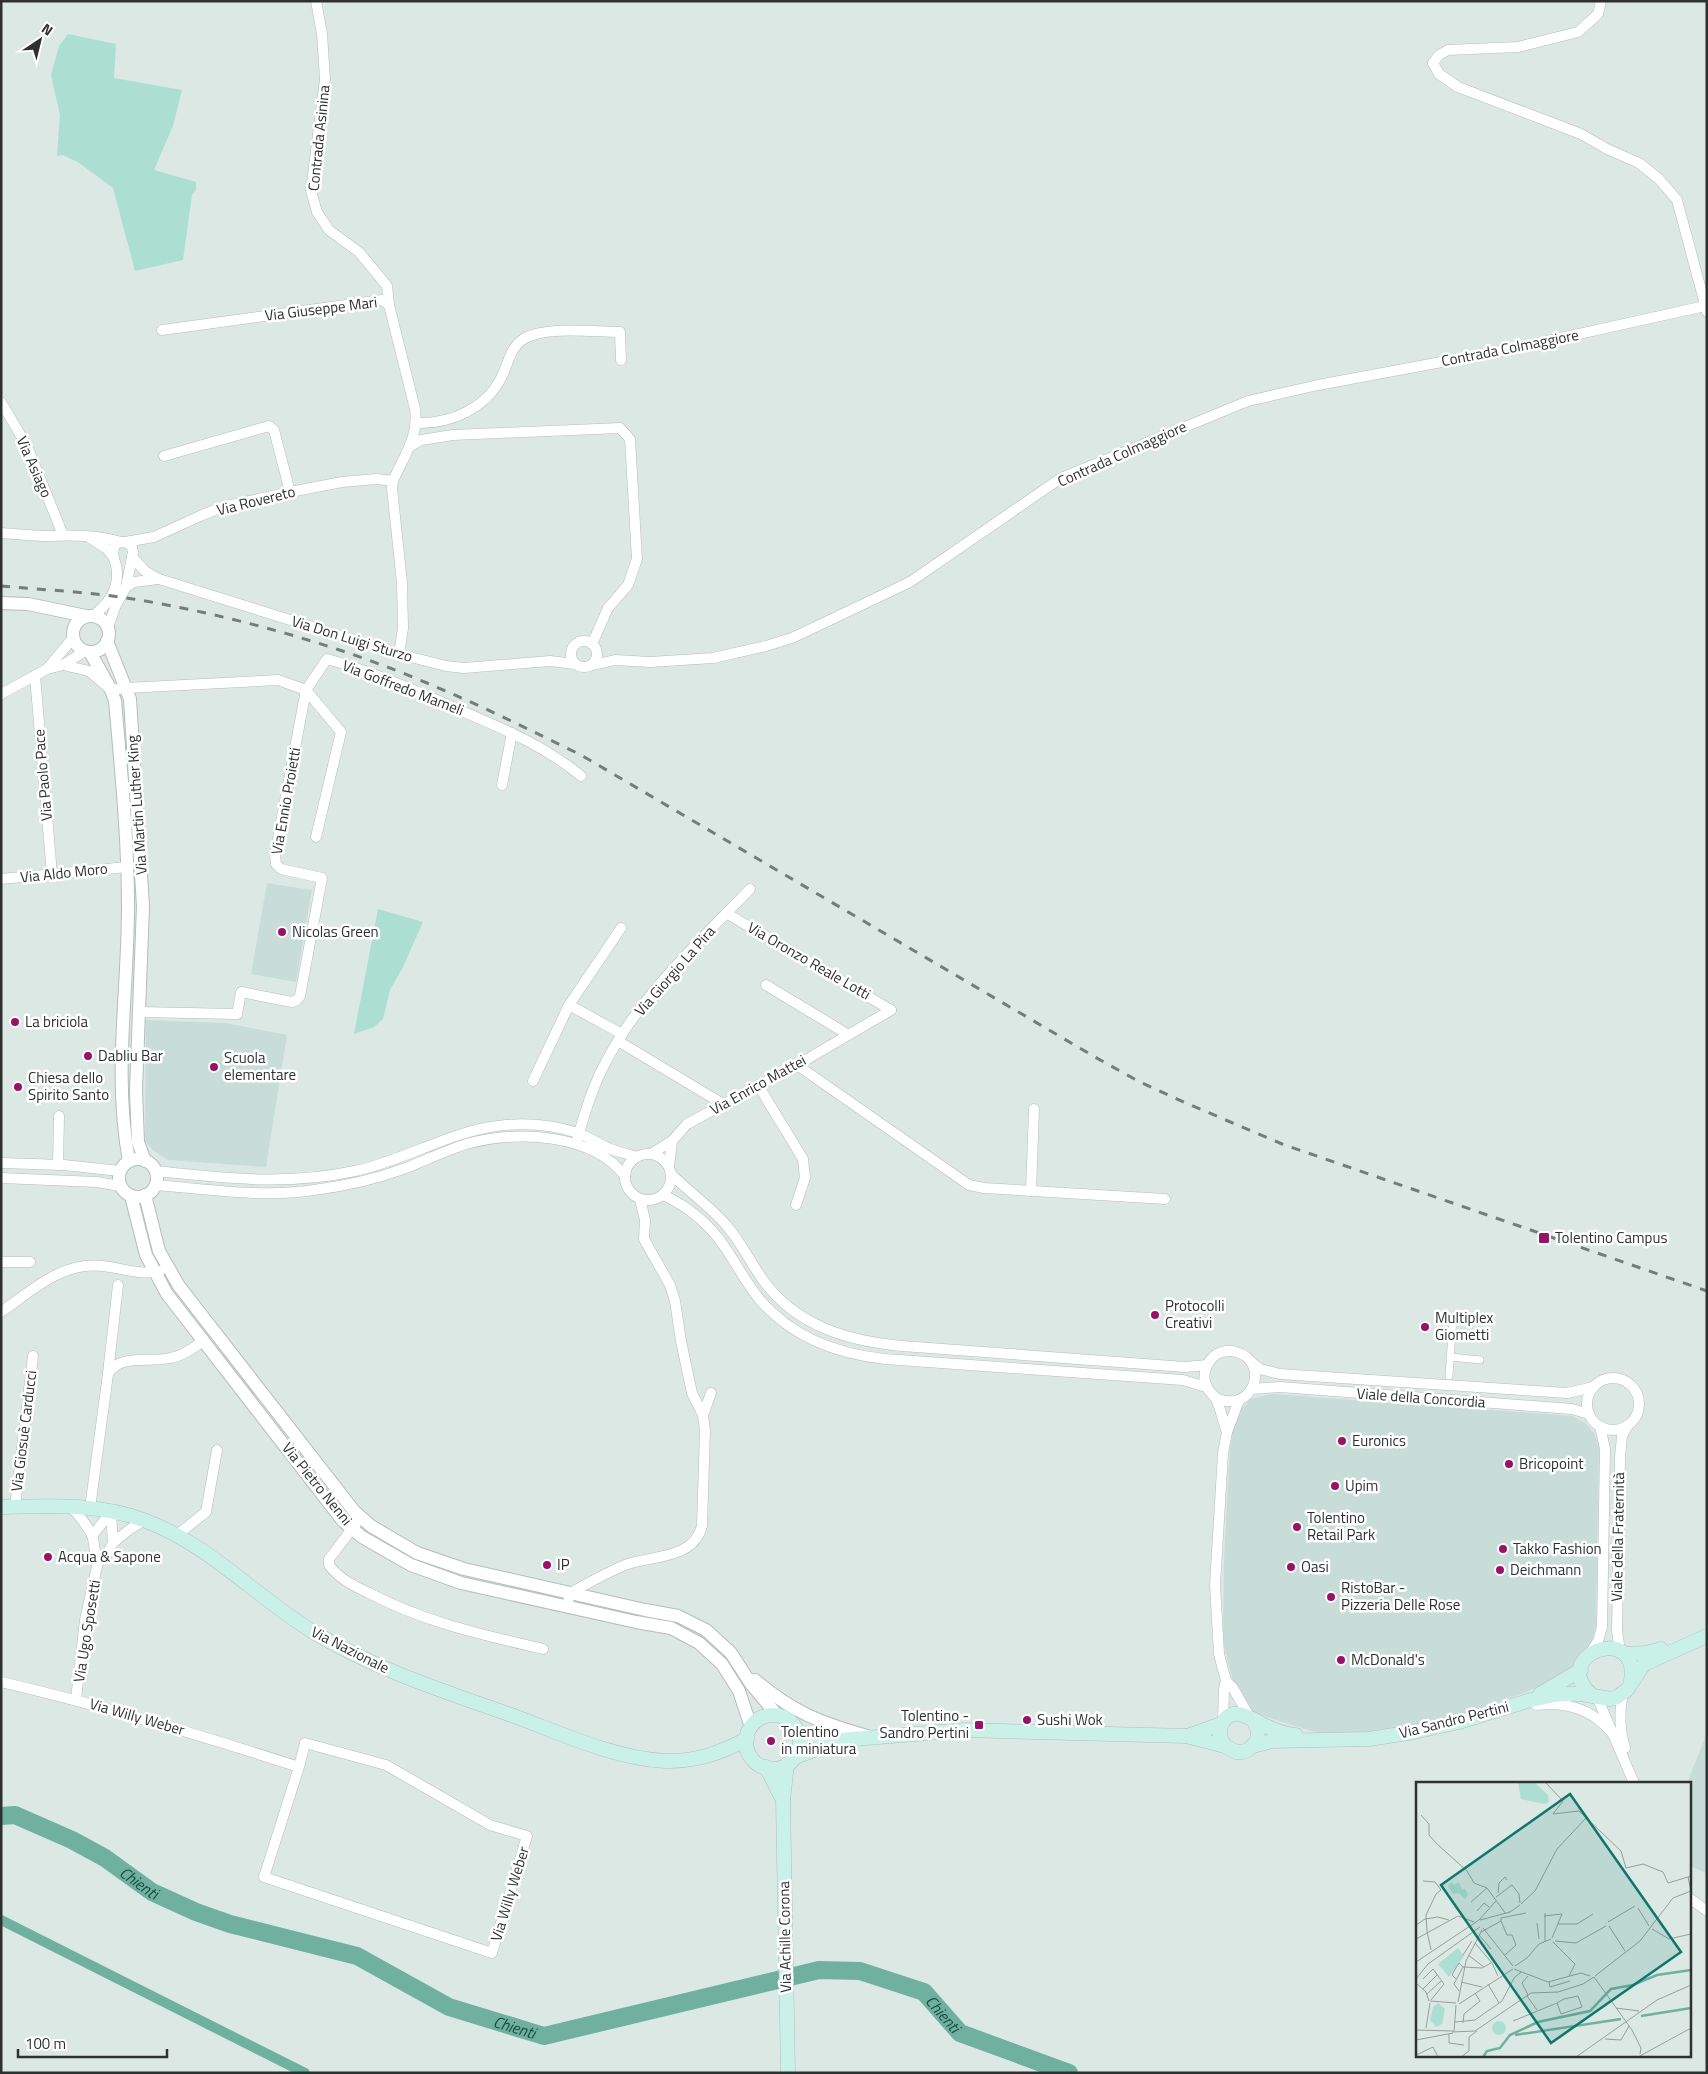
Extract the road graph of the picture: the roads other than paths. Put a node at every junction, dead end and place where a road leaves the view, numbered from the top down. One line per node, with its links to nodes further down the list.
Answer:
1 (316, 1): 3 (street, Contrada Asinina)
2 (1601, 1): 4 (street, Contrada Colmaggiore)
3 (389, 305): 5 (street, Via Giuseppe Mari); 10 (street, Via Giuseppe Mari)
4 (1706, 309): 29 (street, Contrada Colmaggiore)
5 (162, 330)
6 (621, 360): 8 (street)
7 (1, 402): 17 (street, Via Asiago)
8 (465, 414): 9 (street); 11 (street)
9 (450, 419): 10 (street); 11 (street)
10 (417, 423): 12 (street)
11 (453, 435): 12 (street); 31 (street)
12 (410, 446): 14 (street)
13 (164, 456): 15 (street)
14 (393, 481): 15 (street, Via Rovereto); 34 (street)
15 (290, 492): 19 (street, Via Rovereto)
16 (1, 533): 17 (street, Via Rovereto)
17 (62, 535): 18 (street, Via Rovereto)
18 (87, 536): 19 (street, Via Rovereto); 20 (street)
19 (123, 542): 20 (street); 21 (street)
20 (112, 555): 26 (street)
21 (132, 558): 22 (street, Via Don Luigi Sturzo); 23 (street)
22 (159, 579): 23 (street, Via Don Luigi Sturzo); 34 (street, Via Don Luigi Sturzo)
23 (126, 587): 27 (street)
24 (1, 603): 25 (street)
25 (58, 611): 26 (street); 28 (street)
26 (89, 616): 27 (street); 28 (street)
27 (108, 627): 30 (street)
28 (73, 635): 32 (street); 40 (street)
29 (789, 639): 35 (street, Via Don Luigi Sturzo)
30 (107, 641): 32 (street); 42 (street, Via Martin Luther King)
31 (594, 646): 33 (street, Via Don Luigi Sturzo); 35 (street, Via Don Luigi Sturzo); 39 (street)
32 (87, 651): 38 (street); 43 (street, Via Martin Luther King)
33 (572, 651): 36 (street, Via Don Luigi Sturzo); 37 (street)
34 (399, 654): 36 (street, Via Don Luigi Sturzo)
35 (615, 660): 39 (street, Via Don Luigi Sturzo)
36 (550, 661): 37 (street, Via Don Luigi Sturzo)
37 (575, 664): 39 (street, Via Don Luigi Sturzo)
38 (63, 665): 40 (street); 43 (street)
39 (589, 666)
40 (47, 669): 41 (street)
41 (35, 676): 45 (street); 51 (street, Via Paolo Pace)
42 (126, 688): 43 (street); 44 (street); 57 (street, Via Martin Luther King)
43 (111, 690): 50 (street, Via Martin Luther King)
44 (306, 690): 46 (street, Via Goffredo Mameli); 49 (street); 61 (street, Via Ennio Proietti)
45 (1, 694)
46 (512, 733): 47 (street, Via Goffredo Mameli); 48 (street)
47 (582, 776)
48 (502, 785)
49 (316, 837)
50 (127, 867): 51 (street, Via Aldo Moro); 56 (street, Via Martin Luther King)
51 (52, 874): 52 (street, Via Aldo Moro)
52 (1, 879)
53 (750, 889): 54 (street, Via Giorgio La Pira)
54 (726, 913): 60 (street, Via Oronzo Reale Lotti); 63 (street, Via Giorgio La Pira)
55 (621, 928): 59 (street)
56 (126, 971): 57 (street); 75 (street, Via Martin Luther King)
57 (141, 973): 61 (street, Via Martin Luther King)
58 (766, 985): 62 (street)
59 (569, 1005): 63 (street); 65 (street)
60 (891, 1010): 62 (street, Via Enrico Mattei)
61 (139, 1012): 76 (street, Via Martin Luther King)
62 (847, 1034): 64 (street, Via Enrico Mattei)
63 (620, 1038): 67 (street); 70 (street, Via Giorgio La Pira)
64 (796, 1065): 66 (street, Via Enrico Mattei); 87 (street)
65 (533, 1081)
66 (758, 1085): 67 (street, Via Enrico Mattei); 94 (street)
67 (723, 1104): 71 (street, Via Enrico Mattei)
68 (1034, 1109): 87 (street)
69 (58, 1116): 78 (street)
70 (579, 1134): 72 (street, Via Giorgio La Pira); 74 (street); 84 (street)
71 (672, 1141): 73 (street, Via Enrico Mattei); 81 (street)
72 (576, 1144): 82 (street); 88 (street)
73 (651, 1154): 74 (street); 81 (street)
74 (637, 1157): 82 (street)
75 (130, 1161): 76 (street); 79 (street)
76 (145, 1161): 80 (street)
77 (1, 1164): 78 (street)
78 (58, 1165): 79 (street)
79 (120, 1171): 86 (street)
80 (155, 1171): 84 (street); 85 (street)
81 (670, 1171): 91 (street); 108 (street)
82 (625, 1176): 92 (street)
83 (1, 1178): 86 (street)
84 (238, 1179): 88 (street)
85 (155, 1185): 88 (street); 89 (street)
86 (120, 1186): 90 (street)
87 (1031, 1191): 93 (street)
88 (238, 1192)
89 (145, 1195): 90 (street); 98 (street, Via Pietro Nenni)
90 (131, 1196): 99 (street, Via Pietro Nenni)
91 (660, 1197): 92 (street); 95 (street); 111 (street)
92 (640, 1199): 95 (street)
93 (1165, 1199)
94 (796, 1205)
95 (645, 1220): 118 (street)
96 (1, 1262): 97 (street)
97 (30, 1262)
98 (167, 1266): 99 (street); 127 (street, Via Pietro Nenni)
99 (154, 1272): 101 (street); 103 (street, Via Pietro Nenni)
100 (118, 1285): 109 (street)
101 (1, 1312)
102 (1453, 1318): 105 (street)
103 (204, 1340): 109 (street); 129 (street, Via Pietro Nenni)
104 (33, 1356): 124 (street, Via Giosuè Carducci)
105 (1450, 1357): 106 (street); 110 (street)
106 (1480, 1360)
107 (1251, 1362): 108 (street); 112 (street); 113 (street)
108 (1207, 1365): 111 (street)
109 (108, 1374): 125 (street)
110 (1448, 1376)
111 (1206, 1387): 115 (street)
112 (1594, 1387): 117 (street); 119 (street)
113 (1252, 1389): 116 (street); 117 (street, Viale della Concordia)
114 (711, 1393): 118 (street)
115 (1216, 1398): 116 (street); 121 (street)
116 (1239, 1400): 121 (street)
117 (1589, 1414): 120 (street)
118 (703, 1415): 134 (street)
119 (1628, 1425): 120 (street); 141 (street, Viale della Fraternità)
120 (1600, 1426): 140 (street, Viale della Fraternità)
121 (1227, 1432): 146 (street)
122 (217, 1450): 130 (street)
123 (70, 1506): 124 (main road, Via Nazionale); 125 (main road, Via Nazionale); 131 (street, Via Ugo Sposetti)
124 (8, 1507)
125 (90, 1508): 126 (main road, Via Nazionale)
126 (111, 1512): 128 (main road, Via Nazionale); 131 (street); 132 (street)
127 (361, 1517): 129 (street); 134 (street, Via Pietro Nenni)
128 (145, 1520): 130 (main road, Via Nazionale); 132 (street, Via Ugo Sposetti)
129 (352, 1528): 135 (street, Via Pietro Nenni); 139 (street)
130 (178, 1535): 164 (main road, Via Nazionale)
131 (92, 1536): 133 (street, Via Ugo Sposetti)
132 (113, 1542): 133 (street, Via Ugo Sposetti)
133 (98, 1562): 149 (street, Via Ugo Sposetti)
134 (570, 1593): 135 (street); 136 (street, Via Pietro Nenni)
135 (567, 1607): 137 (street, Via Pietro Nenni)
136 (635, 1608): 137 (street); 142 (street, Via Pietro Nenni)
137 (632, 1622): 156 (street, Via Pietro Nenni)
138 (1707, 1635): 141 (main road); 144 (main road)
139 (543, 1649)
140 (1591, 1652): 141 (main road); 143 (main road, Via Sandro Pertini)
141 (1622, 1653): 144 (main road)
142 (739, 1665): 152 (street, Via Pietro Nenni); 159 (street)
143 (1581, 1670): 148 (main road); 150 (main road, Via Sandro Pertini)
144 (1631, 1680): 147 (main road)
145 (1, 1682): 149 (street, Via Willy Weber)
146 (1226, 1682): 153 (street); 154 (street)
147 (1623, 1693): 148 (main road, Via Sandro Pertini); 167 (street)
148 (1595, 1696): 150 (main road, Via Sandro Pertini); 157 (street)
149 (76, 1700): 168 (street, Via Willy Weber)
150 (1531, 1700): 151 (main road, Via Sandro Pertini)
151 (1500, 1710): 157 (street); 160 (main road, Via Sandro Pertini)
152 (777, 1715): 155 (main road); 156 (main road)
153 (1251, 1718): 154 (main road, Via Sandro Pertini); 160 (main road, Via Sandro Pertini); 163 (main road)
154 (1222, 1723): 158 (main road, Via Sandro Pertini); 162 (main road)
155 (798, 1732): 161 (main road, Via Sandro Pertini); 166 (main road)
156 (749, 1733): 164 (main road, Via Nazionale); 165 (main road)
157 (1612, 1733): 167 (street)
158 (1186, 1736): 159 (main road, Via Sandro Pertini); 162 (main road, Via Sandro Pertini)
159 (872, 1738): 161 (main road, Via Sandro Pertini)
160 (1316, 1739): 163 (main road, Via Sandro Pertini)
161 (841, 1740): 166 (main road, Via Sandro Pertini)
162 (1225, 1746): 163 (main road, Via Sandro Pertini)
163 (1253, 1746)
164 (718, 1754): 165 (main road, Via Nazionale)
165 (753, 1759): 169 (main road)
166 (791, 1760): 169 (main road); 171 (main road, Via Achille Corona)
167 (1628, 1766): 170 (street)
168 (299, 1767): 168 (street, Via Willy Weber)
169 (766, 1767): 171 (main road, Via Achille Corona)
170 (1634, 1782)
171 (783, 1800): 174 (main road, Via Achille Corona)
172 (1690, 1899): 173 (street)
173 (1707, 1911)
174 (788, 2073)

